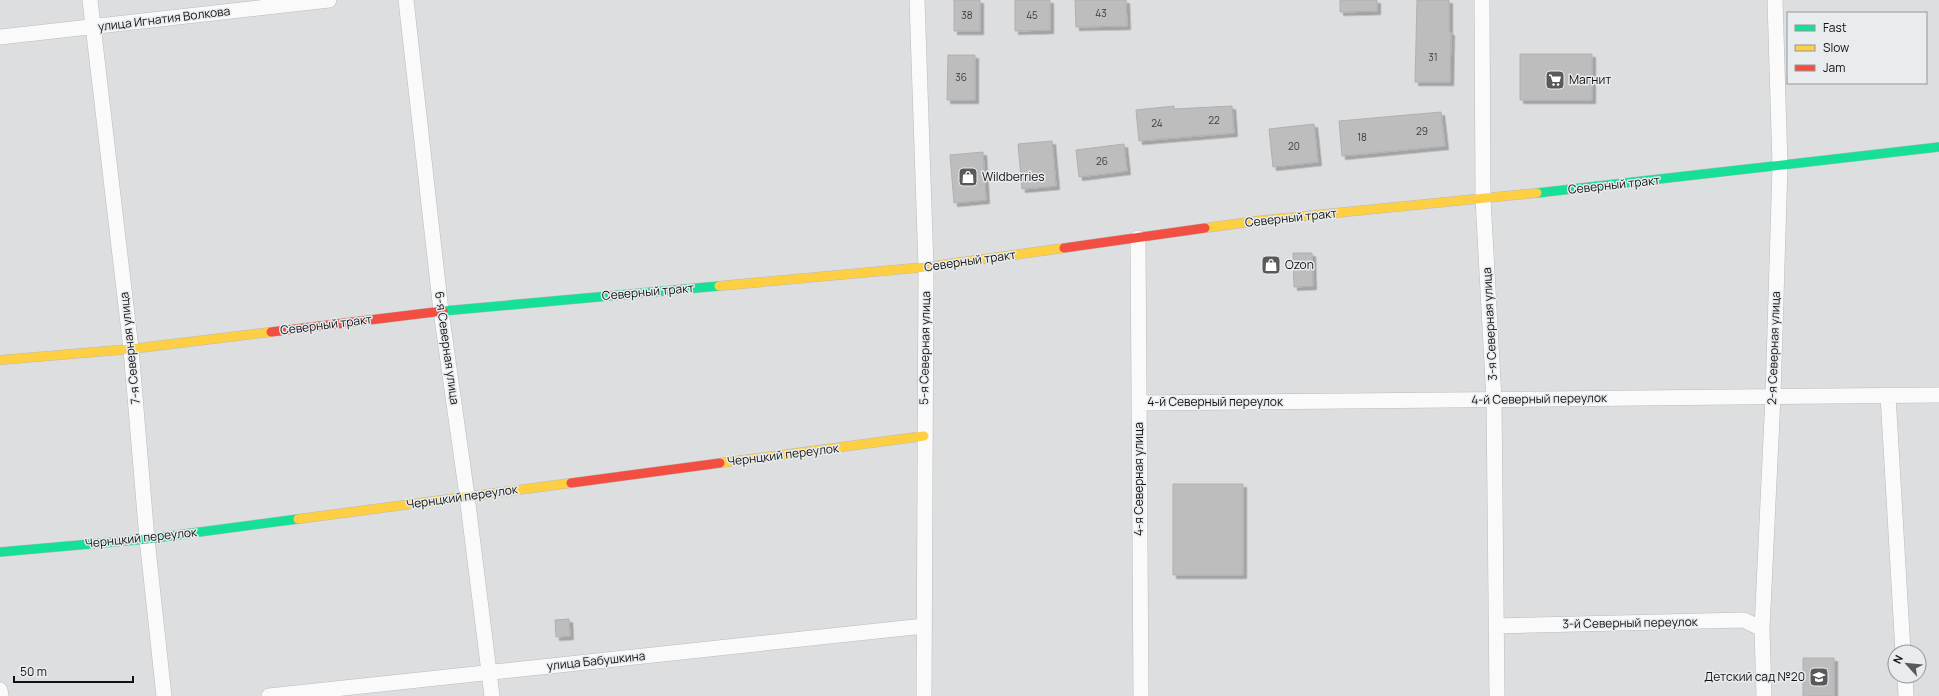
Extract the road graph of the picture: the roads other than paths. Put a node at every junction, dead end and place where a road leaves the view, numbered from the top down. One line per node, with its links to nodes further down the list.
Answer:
1 (90, 0): 7 (street, 7-я Северная улица)
2 (328, 0): 7 (street, улица Игнатия Волкова)
3 (406, 0): 14 (street, 6-я Северная улица)
4 (917, 0): 13 (street, 5-я Северная улица)
5 (1482, 0): 11 (street, 3-я Северная улица)
6 (1775, 0): 10 (street, 2-я Северная улица)
7 (93, 28): 8 (street, улица Игнатия Волкова); 15 (street, 7-я Северная улица)
8 (0, 37)
9 (1939, 147): 10 (street, Северный тракт)
10 (1780, 166): 11 (street, Северный тракт); 19 (street, 2-я Северная улица)
11 (1483, 199): 12 (street, Северный тракт); 20 (street, 3-я Северная улица)
12 (1138, 238): 13 (street, Северный тракт); 21 (street, 4-я Северная улица)
13 (926, 267): 14 (street, Северный тракт); 22 (street, 5-я Северная улица)
14 (441, 311): 15 (street, Северный тракт); 23 (street, 6-я Северная улица)
15 (131, 349): 16 (street, Северный тракт); 24 (street, 7-я Северная улица)
16 (0, 360)
17 (1888, 395): 18 (street, 4-й Северный переулок); 19 (street, 4-й Северный переулок); 29 (street)
18 (1939, 395)
19 (1773, 396): 20 (street, 4-й Северный переулок); 28 (street, 2-я Северная улица)
20 (1494, 400): 21 (street, 4-й Северный переулок); 27 (street, 3-я Северная улица)
21 (1140, 403): 38 (street, 4-я Северная улица)
22 (924, 436): 23 (street, Чернцкий переулок); 26 (street, 5-я Северная улица)
23 (467, 496): 24 (street, Чернцкий переулок); 30 (street, 6-я Северная улица)
24 (147, 539): 25 (street, Чернцкий переулок); 34 (street, 7-я Северная улица)
25 (0, 552)
26 (924, 626): 30 (street, улица Бабушкина); 37 (street, 5-я Северная улица)
27 (1496, 626): 28 (street, 3-й Северный переулок); 39 (street, 3-я Северная улица)
28 (1762, 629): 40 (street, 2-я Северная улица)
29 (1903, 644)
30 (490, 672): 35 (street, улица Бабушкина); 36 (street, 6-я Северная улица)
31 (1905, 684): 41 (street)
32 (0, 690): 33 (street)
33 (1, 696)
34 (164, 696)
35 (269, 696)
36 (492, 696)
37 (924, 696)
38 (1141, 696)
39 (1497, 696)
40 (1764, 696)
41 (1906, 696)

